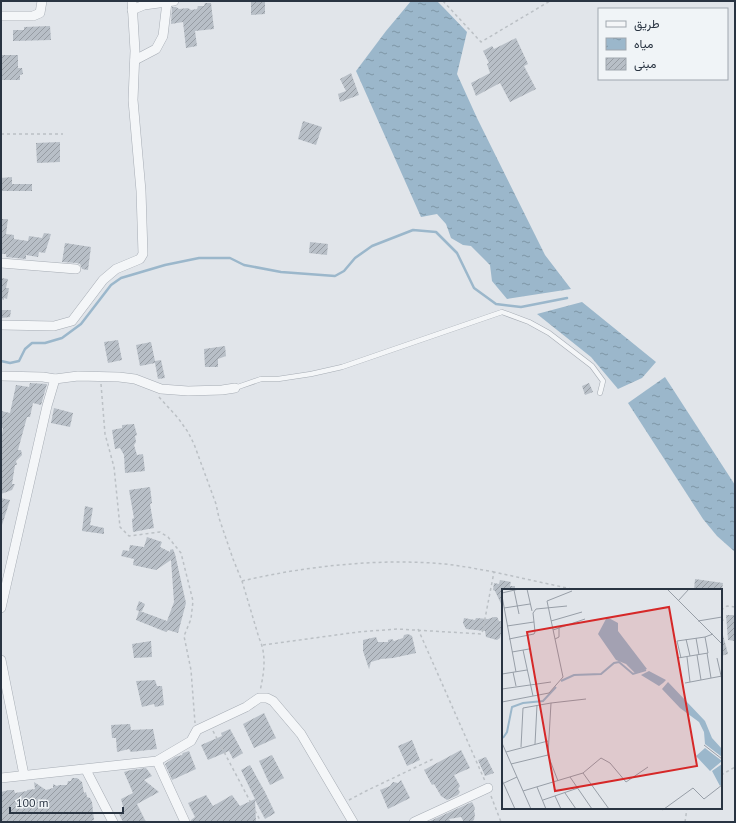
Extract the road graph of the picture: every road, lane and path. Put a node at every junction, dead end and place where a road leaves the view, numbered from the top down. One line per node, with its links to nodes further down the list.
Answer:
1 (42, 1): 6 (street)
2 (170, 1): 5 (street); 7 (street)
3 (443, 1): 4 (path)
4 (550, 1)
5 (132, 5): 7 (street)
6 (1, 16)
7 (135, 60): 12 (street)
8 (1, 134): 9 (path)
9 (63, 134)
10 (1, 263): 11 (street)
11 (76, 269)
12 (1, 324)
13 (1, 376): 15 (street)
14 (100, 377): 15 (street); 16 (street); 33 (path)
15 (55, 379): 19 (street)
16 (235, 388): 17 (lane)
17 (600, 394)
18 (159, 397): 21 (path)
19 (6, 568): 24 (street)
20 (494, 572): 21 (path); 22 (path); 28 (path)
21 (242, 581): 29 (path)
22 (571, 589)
23 (735, 607): 25 (path)
24 (1, 608)
25 (722, 609)
26 (722, 617): 27 (path)
27 (723, 621)
28 (418, 629): 29 (path); 41 (path)
29 (263, 645): 31 (path)
30 (1, 660): 39 (street)
31 (259, 698): 32 (street); 42 (street)
32 (210, 724): 33 (street); 46 (path)
33 (196, 730): 35 (street)
34 (433, 759): 42 (path)
35 (157, 762): 37 (street); 45 (street)
36 (735, 767): 38 (path)
37 (86, 770): 39 (street); 44 (street)
38 (722, 774)
39 (24, 775): 40 (street)
40 (1, 778)
41 (488, 788): 48 (street); 49 (path)
42 (343, 804): 47 (street)
43 (687, 809): 50 (path)
44 (113, 822)
45 (185, 822)
46 (261, 822)
47 (353, 822)
48 (414, 822)
49 (501, 822)
50 (685, 822)

